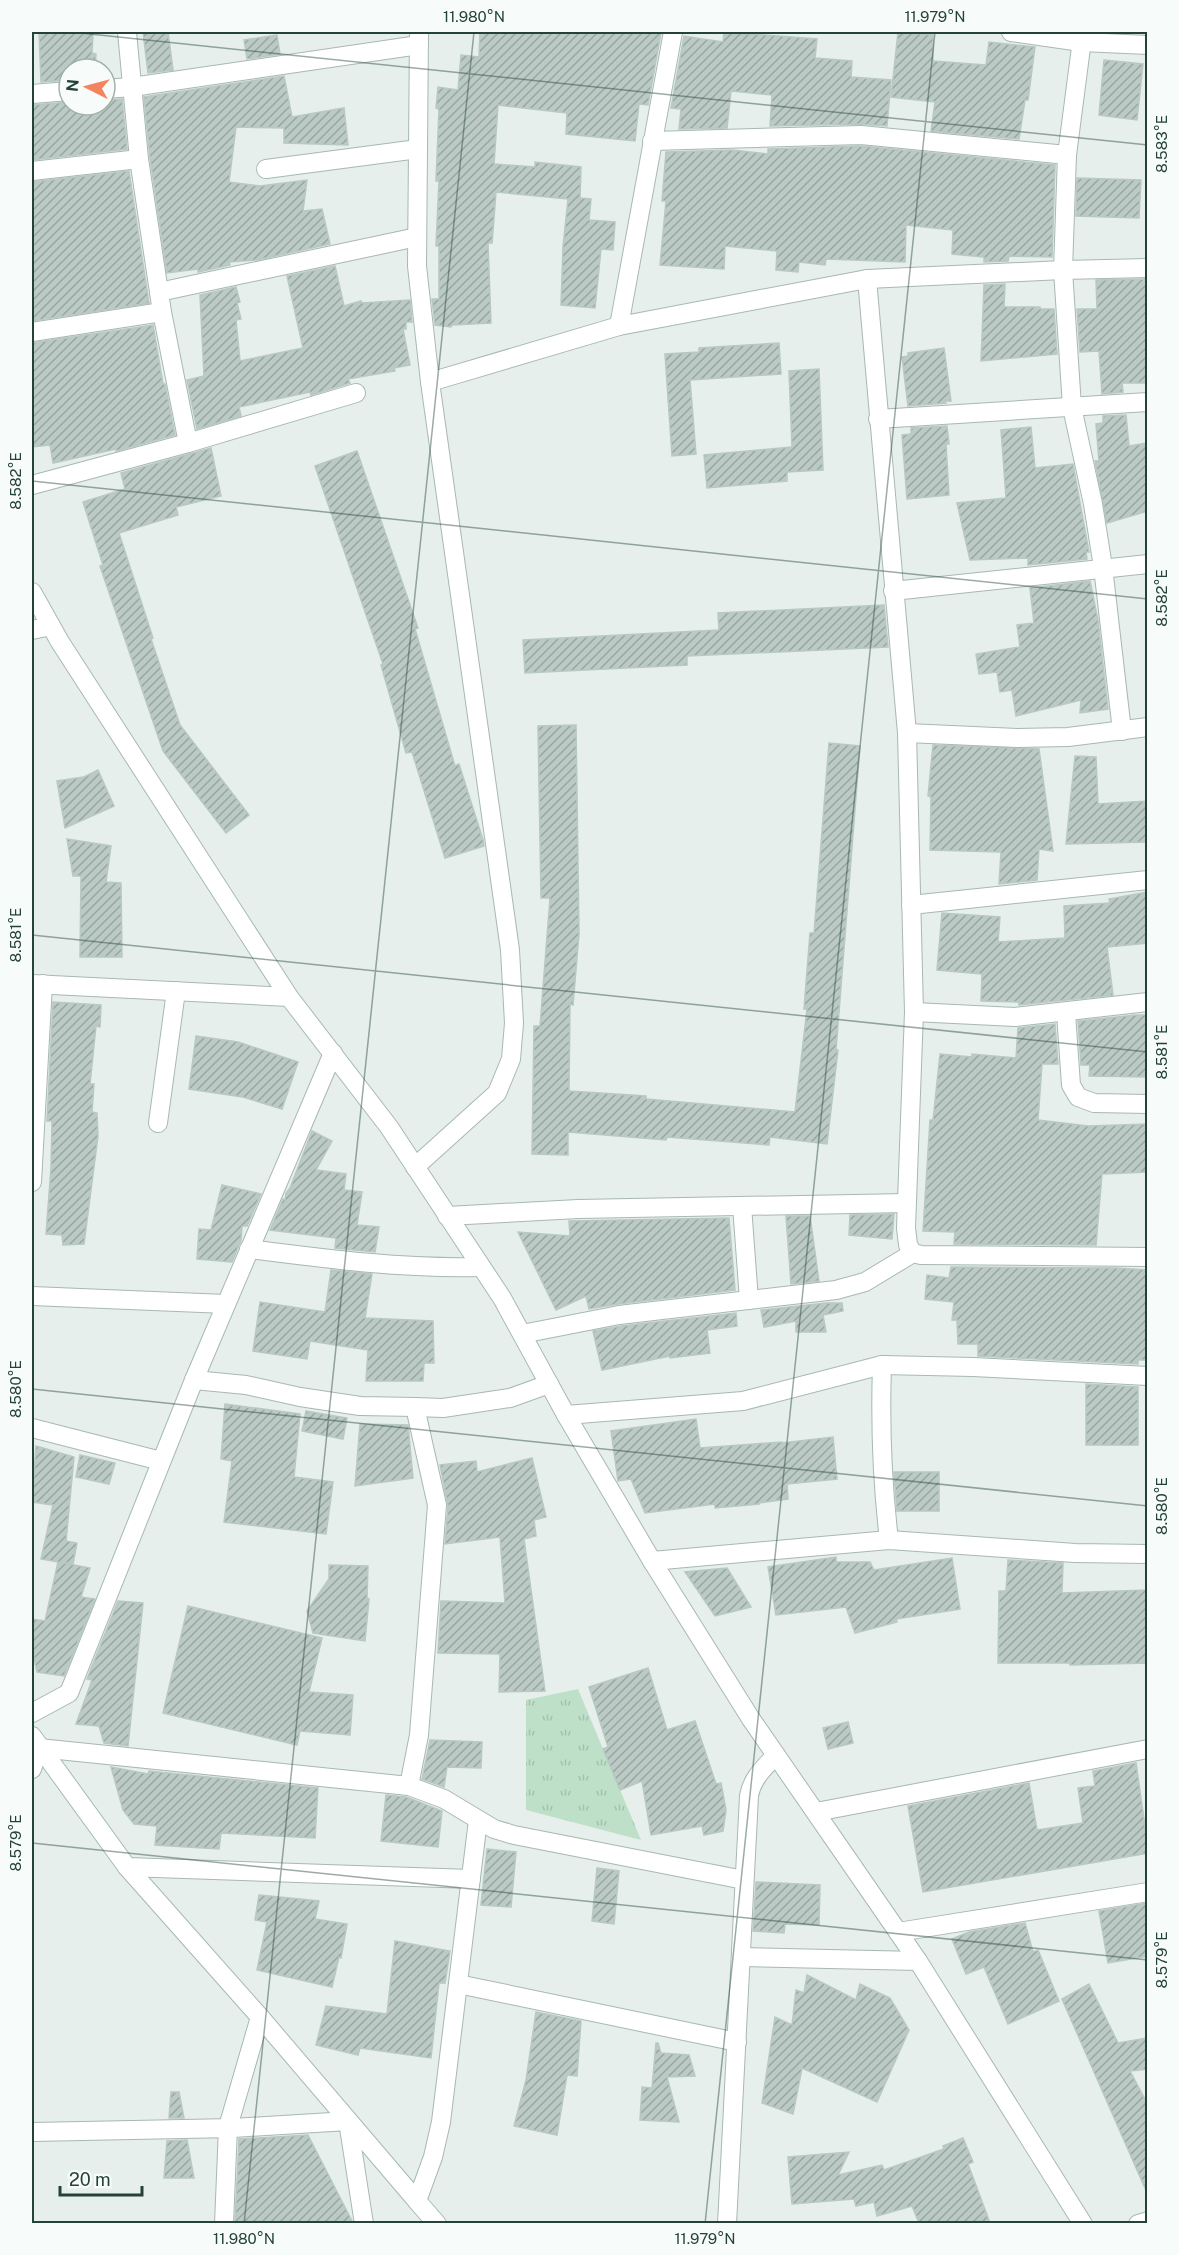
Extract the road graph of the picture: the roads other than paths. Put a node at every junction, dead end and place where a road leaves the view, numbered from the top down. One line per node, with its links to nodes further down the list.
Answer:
1 (127, 32): 7 (street)
2 (673, 32): 11 (street)
3 (1011, 32): 4 (street)
4 (1082, 37): 6 (street); 13 (street)
5 (419, 38): 7 (street); 12 (street)
6 (1148, 45)
7 (132, 87): 8 (street); 14 (street)
8 (117, 88)
9 (57, 92): 10 (street)
10 (32, 94)
11 (652, 141): 13 (street); 23 (street)
12 (418, 149): 15 (street); 17 (street)
13 (1067, 155): 19 (street)
14 (139, 159): 16 (street); 21 (street)
15 (266, 169)
16 (32, 171)
17 (417, 237): 21 (street); 25 (street)
18 (1148, 268): 19 (street)
19 (1063, 270): 20 (street); 28 (street)
20 (867, 279): 23 (street); 29 (street)
21 (159, 292): 22 (street)
22 (162, 312): 24 (street); 30 (street)
23 (619, 326): 25 (street)
24 (32, 333)
25 (430, 382): 52 (street)
26 (356, 393): 30 (street)
27 (1148, 402): 28 (street)
28 (1072, 407): 29 (street); 33 (street)
29 (878, 419): 34 (street)
30 (188, 443): 31 (street)
31 (32, 485)
32 (1148, 564): 33 (street)
33 (1103, 567): 34 (street); 39 (street)
34 (893, 591): 40 (street)
35 (32, 592): 36 (street)
36 (51, 626): 37 (street); 45 (street)
37 (32, 630)
38 (1148, 727): 39 (street)
39 (1122, 731): 40 (street)
40 (907, 732): 42 (street)
41 (1148, 880): 42 (street)
42 (911, 905): 47 (street)
43 (37, 984): 44 (street); 53 (street)
44 (176, 991): 45 (street); 51 (street)
45 (289, 997): 49 (street)
46 (1148, 1002): 48 (street)
47 (914, 1012): 48 (street); 54 (street)
48 (1066, 1012): 50 (street)
49 (333, 1053): 52 (street); 57 (street)
50 (1148, 1104)
51 (158, 1123)
52 (415, 1167): 56 (street)
53 (32, 1182)
54 (907, 1203): 55 (street); 58 (street)
55 (742, 1206): 56 (street); 62 (street)
56 (447, 1216): 60 (street)
57 (249, 1249): 60 (street); 63 (street)
58 (913, 1253): 59 (street); 62 (street)
59 (1148, 1257)
60 (481, 1267): 64 (street)
61 (32, 1296): 63 (street)
62 (749, 1300): 64 (street)
63 (226, 1304): 67 (street)
64 (522, 1334): 68 (street)
65 (882, 1365): 66 (street); 70 (street); 73 (street)
66 (1148, 1376)
67 (194, 1380): 69 (street); 72 (street)
68 (549, 1384): 69 (street); 70 (street)
69 (415, 1407): 81 (street)
70 (567, 1415): 75 (street)
71 (32, 1428): 72 (street)
72 (161, 1461): 76 (street)
73 (890, 1540): 74 (street); 75 (street)
74 (1148, 1554)
75 (652, 1561): 79 (street)
76 (32, 1713)
77 (35, 1742): 80 (street); 81 (street); 84 (street)
78 (1148, 1749): 82 (street)
79 (776, 1755): 82 (street); 86 (street)
80 (32, 1769)
81 (409, 1786): 83 (street)
82 (816, 1812): 88 (street)
83 (478, 1820): 85 (street); 86 (street)
84 (127, 1867): 85 (street); 92 (street)
85 (471, 1880): 91 (street)
86 (744, 1880): 89 (street)
87 (1148, 1892): 88 (street)
88 (898, 1932): 90 (street)
89 (741, 1957): 90 (street); 93 (street)
90 (918, 1961): 103 (street)
91 (458, 1984): 93 (street); 97 (street)
92 (260, 2017): 94 (street); 95 (street)
93 (737, 2042): 102 (street)
94 (348, 2121): 95 (street); 97 (street); 100 (street)
95 (228, 2127): 96 (street); 99 (street)
96 (32, 2132)
97 (417, 2201): 101 (street)
98 (1148, 2221): 104 (street)
99 (224, 2223)
100 (364, 2223)
101 (437, 2223)
102 (727, 2223)
103 (1083, 2223)
104 (1138, 2223)

